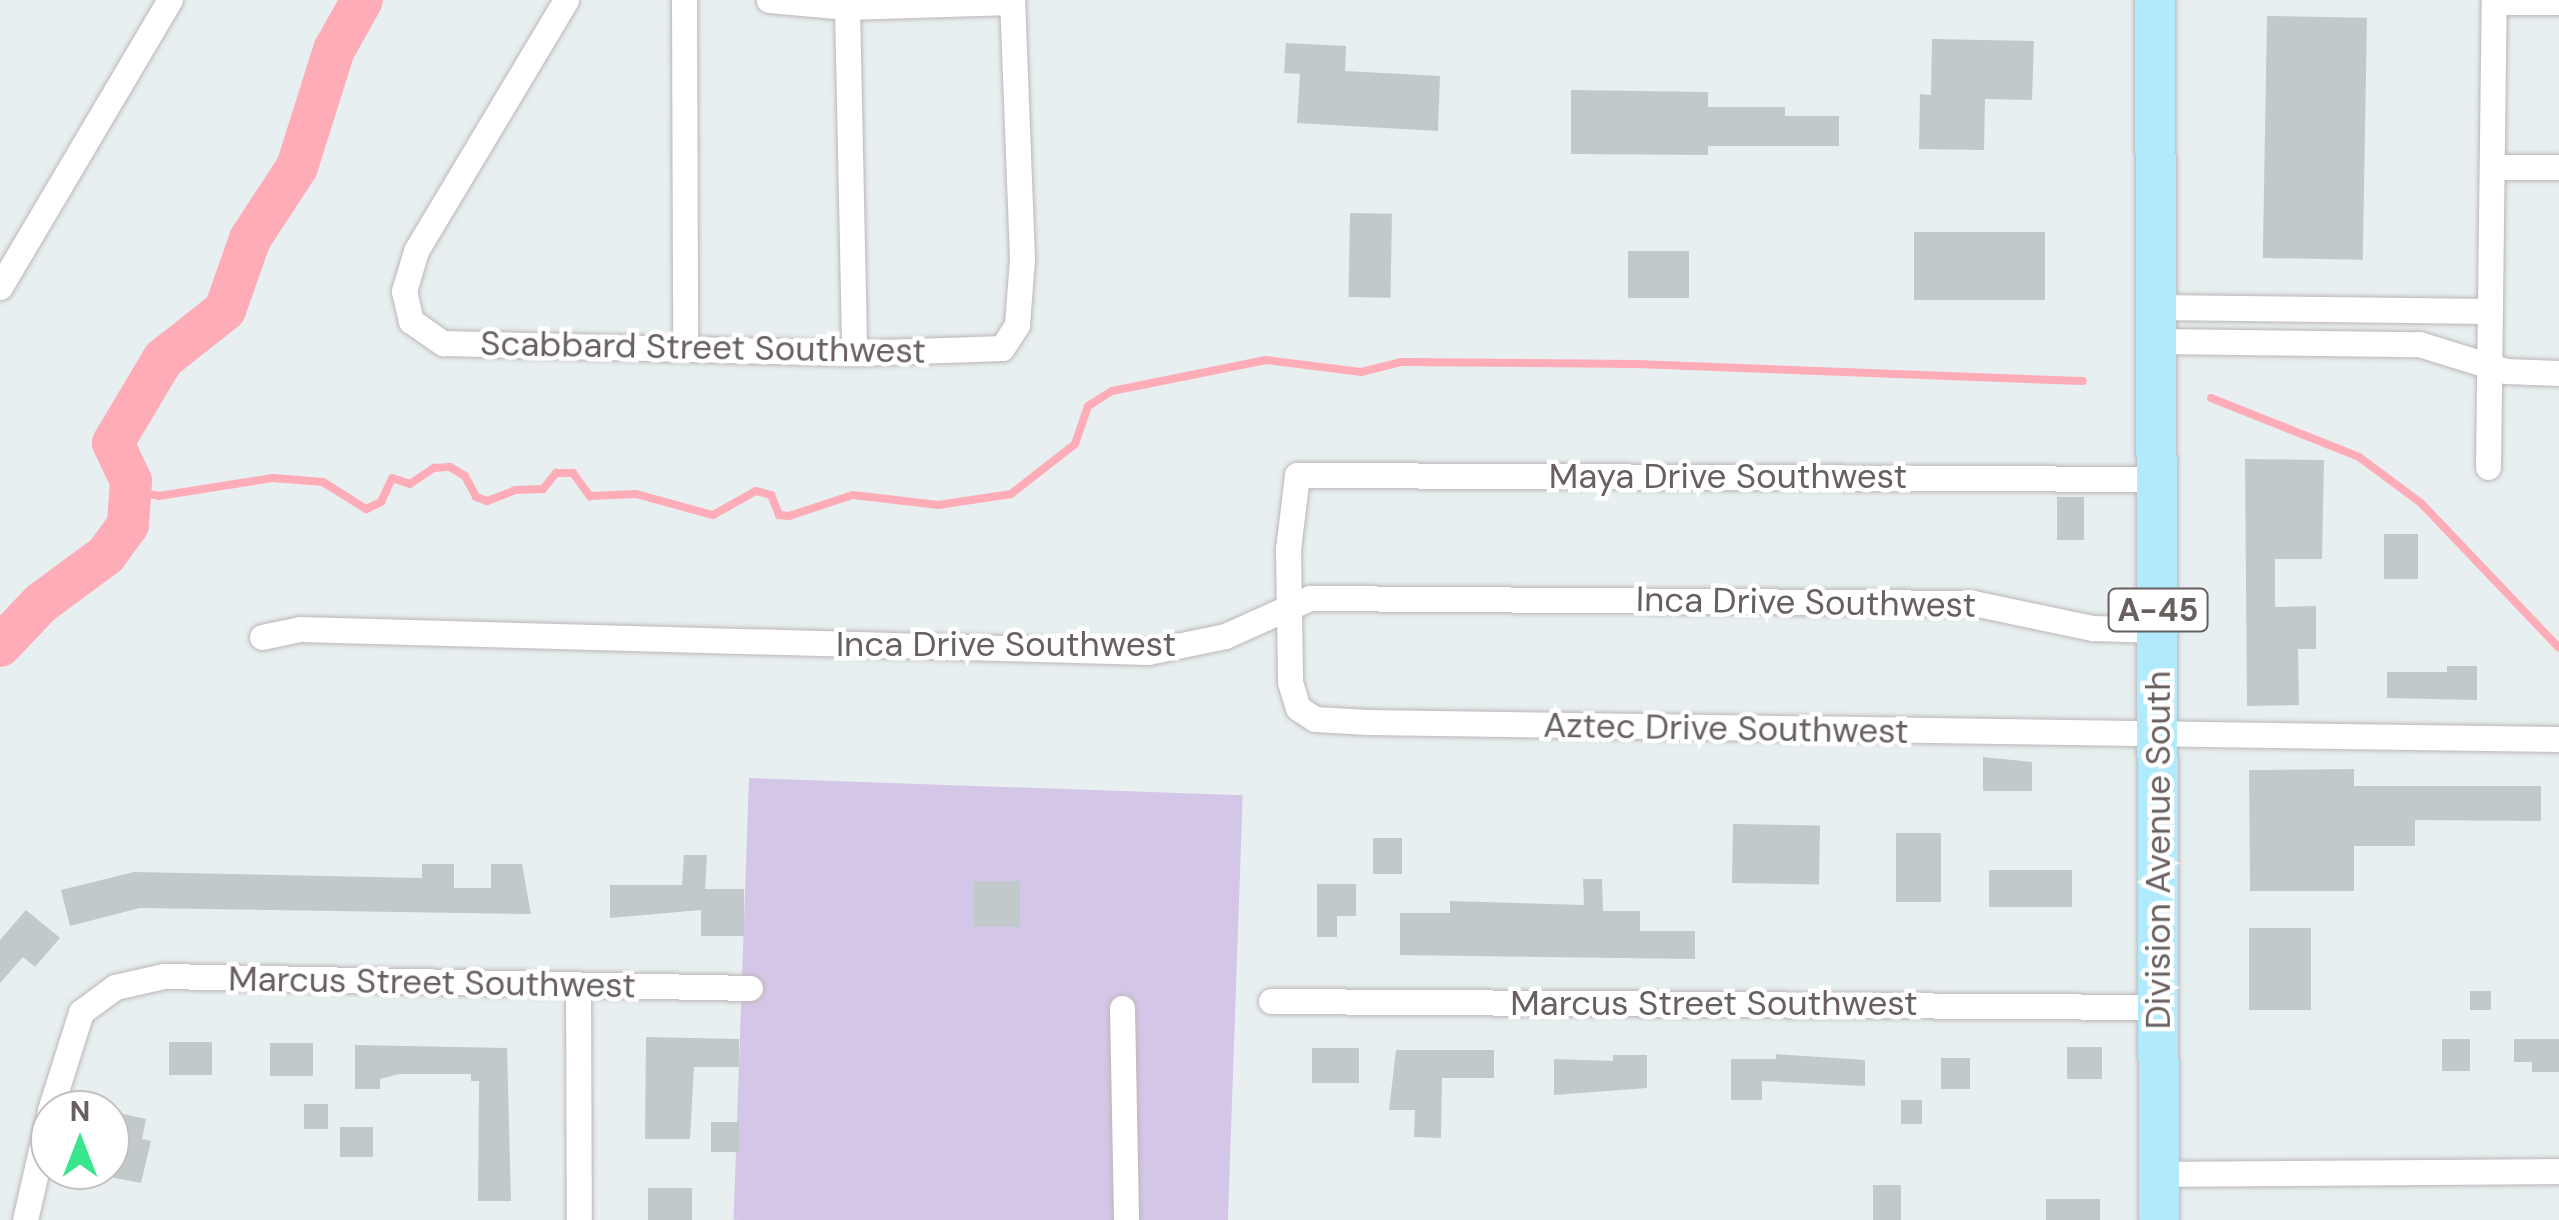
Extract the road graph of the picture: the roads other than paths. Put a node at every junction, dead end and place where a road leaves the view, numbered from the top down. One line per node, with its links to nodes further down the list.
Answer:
1 (170, 0): 12 (street)
2 (566, 0): 15 (street, Scabbard Street Southwest)
3 (684, 0): 15 (street)
4 (769, 0): 9 (street)
5 (2155, 0): 14 (main road, Division Avenue South / A-45)
6 (1012, 1): 9 (street); 16 (street, Scabbard Street Southwest)
7 (2494, 1): 8 (street); 10 (street)
8 (2559, 2)
9 (848, 7): 16 (street)
10 (2494, 167): 11 (street); 13 (street)
11 (2559, 167)
12 (0, 287)
13 (2490, 311): 14 (street); 17 (street)
14 (2157, 324): 17 (street); 20 (main road, Division Avenue South / A-45)
15 (685, 347): 16 (street, Scabbard Street Southwest)
16 (854, 354)
17 (2489, 366): 18 (street); 19 (street)
18 (2559, 373)
19 (2488, 468)
20 (2159, 479): 21 (street, Maya Drive Southwest); 22 (main road, Division Avenue South / A-45)
21 (1289, 604): 22 (street, Inca Drive Southwest); 23 (street, Inca Drive Southwest); 24 (street, Aztec Drive Southwest)
22 (2158, 630): 24 (main road, Division Avenue South / A-45)
23 (262, 636)
24 (2158, 736): 25 (street, Aztec Drive Southwest); 29 (main road, Division Avenue South / A-45)
25 (2559, 739)
26 (578, 986): 27 (street, Marcus Street Southwest); 31 (street, Marcus Street Southwest); 36 (street)
27 (750, 988)
28 (1271, 1001): 29 (street, Marcus Street Southwest)
29 (2158, 1007): 33 (main road, Division Avenue South / A-45)
30 (1122, 1008): 37 (street)
31 (56, 1090)
32 (2559, 1171): 33 (street)
33 (2158, 1174): 38 (main road, Division Avenue South / A-45)
34 (33, 1190): 35 (street)
35 (26, 1220)
36 (579, 1220)
37 (1126, 1220)
38 (2158, 1220)

